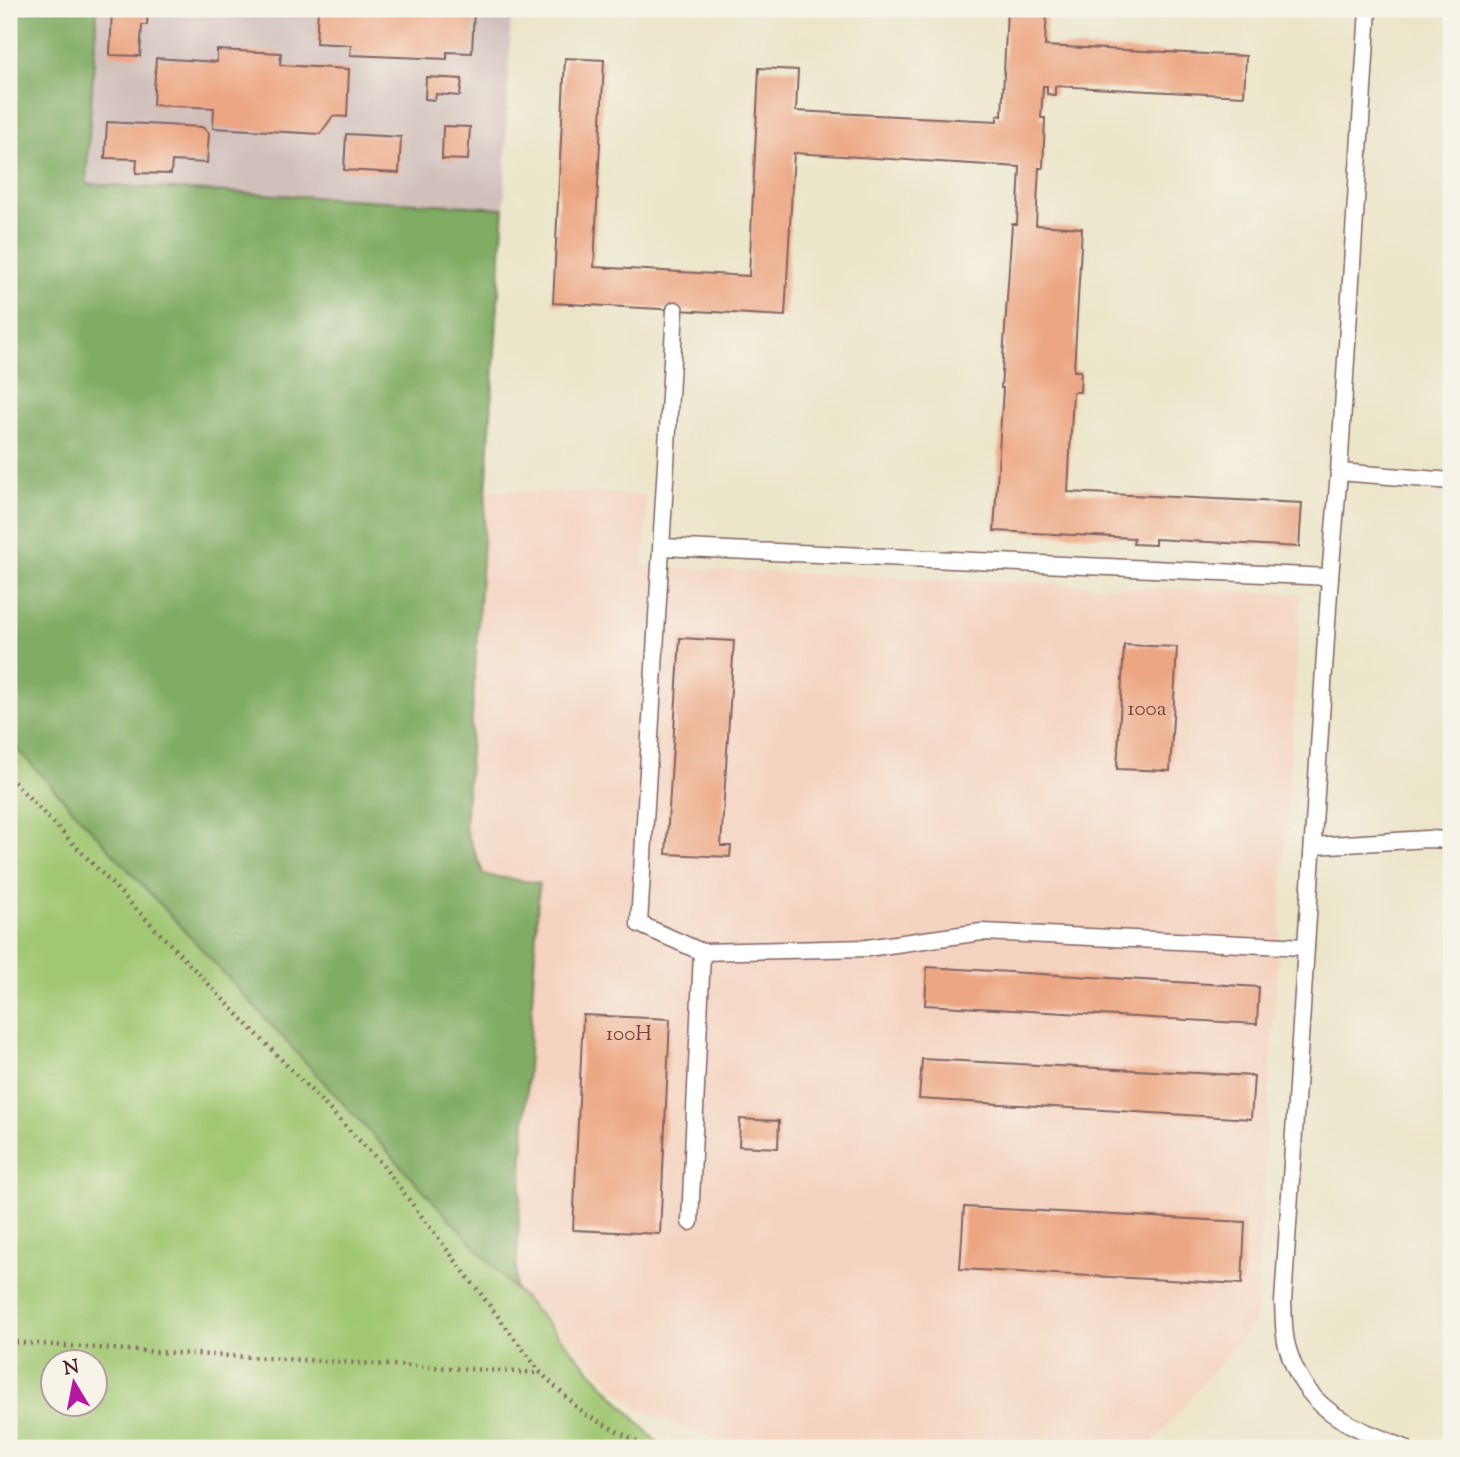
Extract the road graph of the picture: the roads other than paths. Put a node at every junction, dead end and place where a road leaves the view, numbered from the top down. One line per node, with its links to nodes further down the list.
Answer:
1 (1368, 9): 3 (lane)
2 (675, 310): 5 (lane)
3 (1339, 472): 4 (lane); 6 (lane)
4 (1451, 481)
5 (662, 547): 6 (lane); 10 (lane)
6 (1330, 577): 8 (lane)
7 (1451, 840): 8 (lane)
8 (1313, 846): 9 (lane)
9 (1306, 947): 10 (lane); 12 (lane)
10 (702, 952): 11 (lane)
11 (690, 1222)
12 (1405, 1448)

